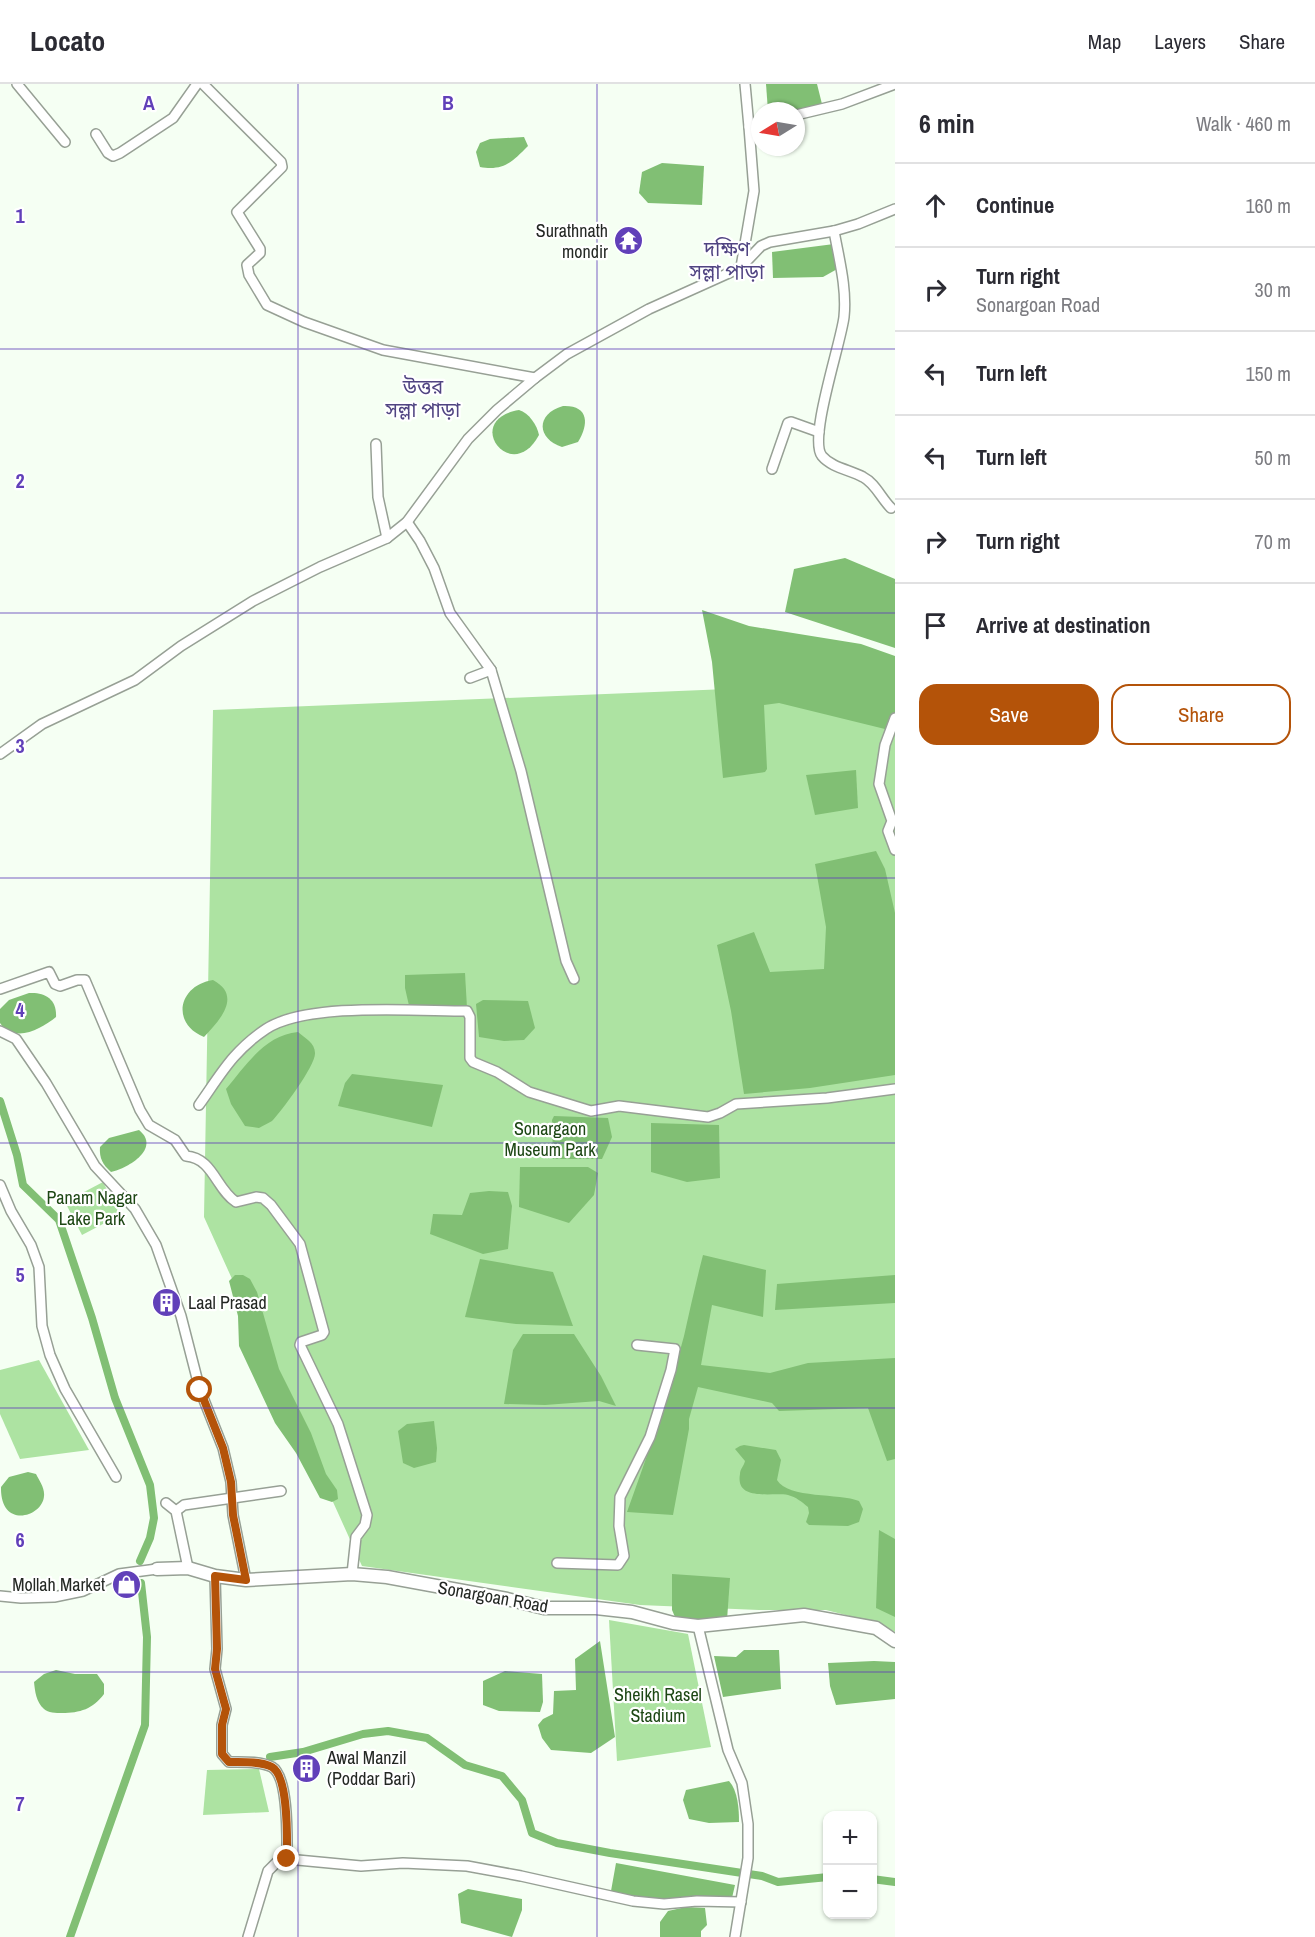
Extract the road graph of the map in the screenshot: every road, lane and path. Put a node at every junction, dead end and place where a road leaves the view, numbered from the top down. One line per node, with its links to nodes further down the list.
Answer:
1 (17, 84): 9 (street)
2 (197, 84): 8 (street)
3 (203, 84): 13 (street)
4 (745, 84): 7 (street)
5 (895, 84): 6 (street)
6 (805, 113)
7 (749, 126): 12 (street)
8 (96, 134)
9 (65, 142)
10 (895, 209): 11 (street)
11 (834, 231): 12 (street); 14 (street)
12 (741, 268): 13 (street)
13 (535, 378): 18 (street)
14 (819, 432): 16 (street); 17 (street)
15 (376, 444): 19 (street)
16 (772, 470)
17 (891, 508)
18 (407, 522): 19 (street); 20 (street)
19 (387, 538): 23 (street)
20 (491, 670): 21 (street); 25 (street)
21 (470, 678)
22 (895, 718): 24 (street)
23 (0, 754)
24 (895, 850)
25 (574, 979)
26 (0, 989): 40 (street)
27 (0, 1030): 34 (street)
28 (895, 1089): 29 (street)
29 (199, 1105)
30 (0, 1185): 32 (street)
31 (637, 1345): 37 (street)
32 (116, 1477)
33 (280, 1491): 34 (street)
34 (231, 1499): 36 (street); 42 (street)
35 (166, 1503): 36 (street)
36 (177, 1511): 38 (street)
37 (557, 1563)
38 (188, 1568): 39 (main road, Sonargoan Road); 41 (main road, Sonargoan Road)
39 (158, 1569): 43 (street)
40 (352, 1574): 42 (main road, Sonargoan Road); 44 (main road, Sonargoan Road)
41 (215, 1576): 42 (main road, Sonargoan Road); 46 (street)
42 (246, 1580)
43 (0, 1596)
44 (698, 1626): 45 (main road, Sonargoan Road); 47 (street)
45 (895, 1641)
46 (287, 1859): 47 (street); 48 (street)
47 (741, 1902): 49 (street)
48 (248, 1937)
49 (735, 1937)

